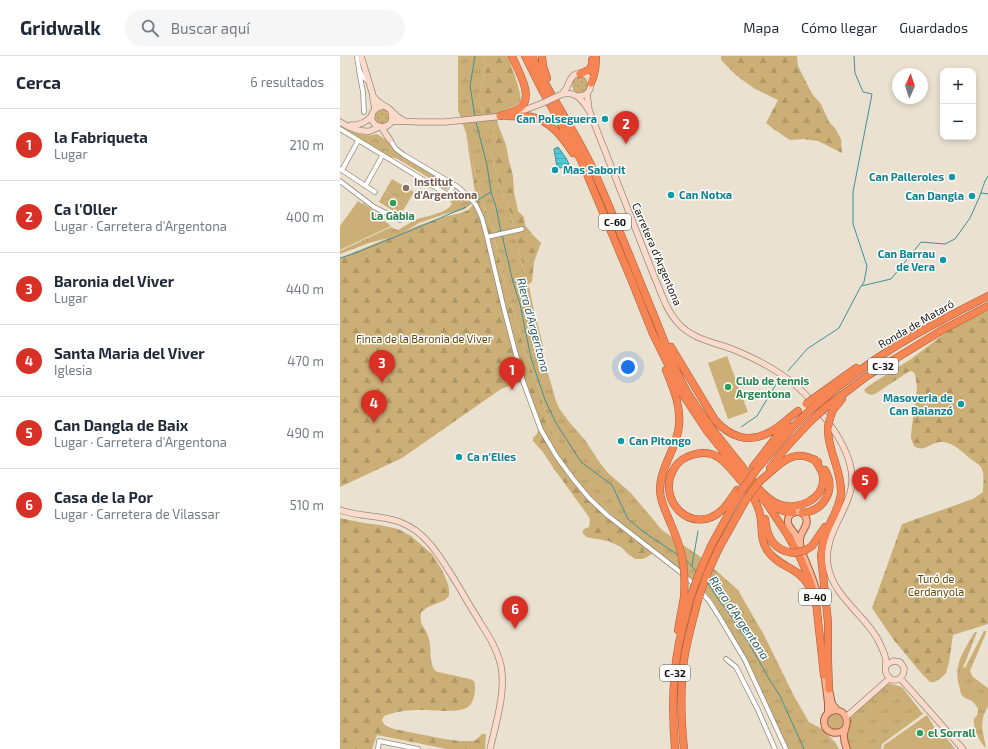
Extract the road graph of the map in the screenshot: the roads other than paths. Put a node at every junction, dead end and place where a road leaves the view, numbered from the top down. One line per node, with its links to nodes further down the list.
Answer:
1 (357, 56): 9 (street)
2 (361, 56): 11 (street)
3 (512, 56): 24 (highway)
4 (525, 56): 34 (highway, C-60)
5 (532, 56): 25 (highway, C-60)
6 (542, 56): 25 (highway)
7 (592, 56): 10 (highway)
8 (596, 56): 12 (highway)
9 (359, 71): 11 (street); 21 (street)
10 (580, 74): 12 (street); 13 (street)
11 (368, 81): 14 (street)
12 (591, 83): 15 (street)
13 (568, 84): 16 (street); 17 (street)
14 (372, 92): 18 (street); 19 (street)
15 (587, 93): 17 (street); 20 (street)
16 (561, 94): 17 (street); 24 (street, bridge)
17 (575, 95): 20 (street)
18 (383, 106): 19 (street); 22 (street)
19 (375, 109): 23 (street)
20 (589, 110): 63 (street, Carretera d'Argentona)
21 (364, 112)
22 (391, 112): 26 (street); 27 (street)
23 (372, 116): 28 (street); 29 (street)
24 (500, 116): 26 (street); 34 (highway)
25 (567, 120): 44 (highway, C-60)
26 (411, 122): 27 (street)
27 (390, 124): 29 (street); 30 (street)
28 (341, 125): 29 (street); 31 (street)
29 (380, 127): 30 (street)
30 (390, 140): 36 (street)
31 (358, 141): 32 (street); 33 (street)
32 (382, 156): 36 (street); 37 (street)
33 (341, 170): 37 (street)
34 (587, 173): 46 (highway, C-60)
35 (340, 181): 39 (street)
36 (451, 182): 41 (street)
37 (366, 185): 38 (street)
38 (375, 192)
39 (400, 220)
40 (520, 229): 41 (street)
41 (489, 237): 83 (street)
42 (988, 296): 47 (highway, Ronda de Mataró)
43 (988, 306): 45 (highway, Ronda de Mataró / C-32)
44 (658, 326): 48 (highway); 53 (highway, C-60)
45 (944, 329): 51 (highway, Ronda de Mataró / C-32, bridge); 52 (highway, bridge)
46 (653, 334): 53 (highway, C-60); 61 (highway, bridge)
47 (816, 400): 48 (highway, bridge); 50 (highway, C-32, bridge)
48 (798, 411): 50 (highway)
49 (815, 460): 51 (highway); 53 (highway); 57 (highway)
50 (755, 468): 54 (highway, C-32, bridge)
51 (760, 481): 61 (highway, C-32, bridge)
52 (839, 481): 60 (highway); 70 (highway)
53 (751, 483): 56 (highway, C-60); 60 (highway, bridge); 62 (highway, B-40)
54 (739, 492): 61 (highway, C-32, bridge); 62 (highway)
55 (340, 510): 79 (street)
56 (793, 513): 57 (main road, C-60); 59 (main road)
57 (802, 513): 58 (main road)
58 (804, 528): 59 (main road); 60 (main road)
59 (792, 529): 60 (main road)
60 (803, 550): 62 (main road)
61 (691, 598): 80 (highway, C-32); 81 (highway, C-32)
62 (823, 654): 67 (highway, B-40); 70 (main road)
63 (885, 657): 65 (street); 66 (street, Carretera d'Argentona)
64 (726, 660): 82 (street)
65 (893, 661): 66 (street); 69 (street)
66 (886, 666): 68 (street)
67 (824, 675): 72 (main road, B-40)
68 (890, 678): 69 (street); 73 (street)
69 (900, 678): 86 (street)
70 (829, 689): 71 (main road)
71 (838, 710): 72 (main road); 73 (main road)
72 (828, 713): 75 (main road, B-40)
73 (846, 717): 74 (main road)
74 (845, 729): 75 (main road); 85 (main road)
75 (832, 732): 84 (main road, B-40)
76 (409, 748): 77 (street); 78 (street)
77 (378, 749)
78 (418, 749)
79 (490, 749)
80 (675, 749)
81 (684, 749)
82 (775, 749)
83 (786, 749)
84 (843, 749)
85 (847, 749)
86 (962, 749)

